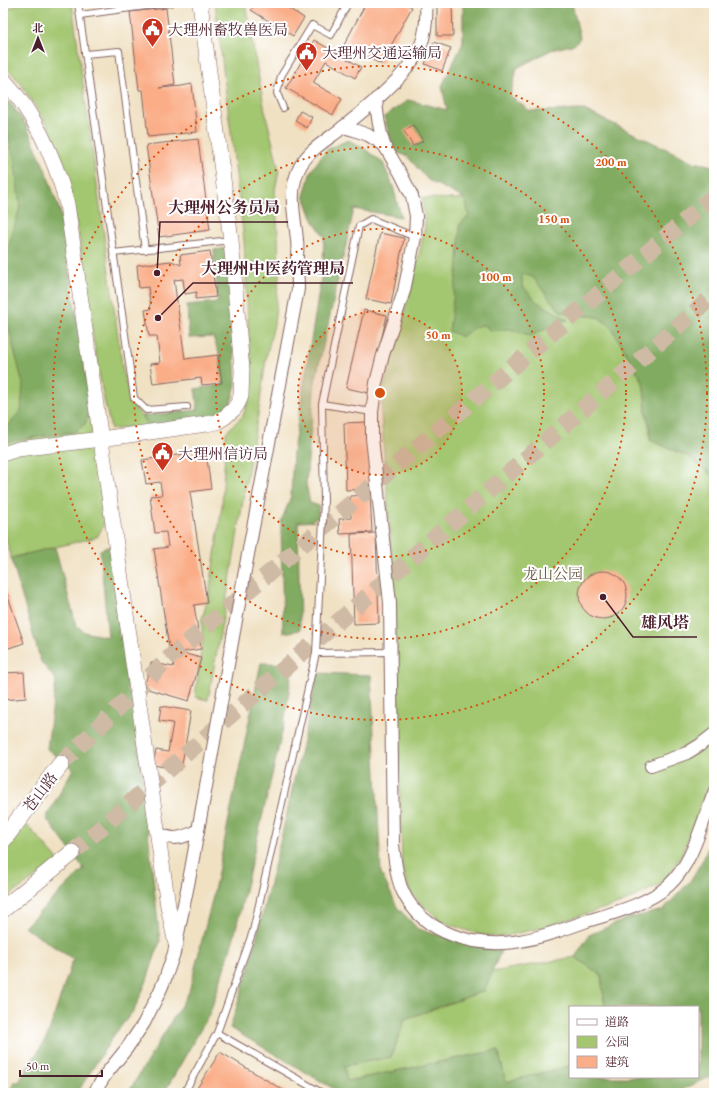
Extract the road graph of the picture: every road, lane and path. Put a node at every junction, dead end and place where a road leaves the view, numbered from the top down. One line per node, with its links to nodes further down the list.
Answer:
1 (78, 3): 7 (lane)
2 (170, 3): 6 (lane)
3 (200, 3): 15 (street)
4 (348, 3): 11 (lane)
5 (426, 3): 10 (street)
6 (130, 6): 7 (lane)
7 (80, 15): 8 (lane)
8 (85, 54): 16 (lane); 17 (lane)
9 (3, 79): 21 (street)
10 (376, 99): 12 (street); 13 (street)
11 (283, 108)
12 (343, 127): 13 (street); 29 (street)
13 (384, 145): 14 (street)
14 (415, 237): 18 (lane); 20 (street)
15 (231, 240): 16 (lane); 21 (street)
16 (145, 250): 17 (lane)
17 (113, 253): 19 (lane)
18 (322, 404): 20 (lane); 24 (lane)
19 (187, 407)
20 (372, 412): 23 (street)
21 (101, 439): 22 (street); 30 (street)
22 (3, 454)
23 (391, 652): 24 (lane); 28 (street)
24 (316, 653): 35 (lane)
25 (714, 734): 27 (street)
26 (62, 764): 31 (main road, 苍山路)
27 (651, 766)
28 (714, 793)
29 (198, 831): 30 (street); 34 (street)
30 (158, 833): 34 (street)
31 (3, 840)
32 (72, 853): 33 (main road)
33 (3, 909)
34 (176, 944): 36 (street)
35 (217, 1033): 37 (lane); 38 (lane)
36 (94, 1093)
37 (184, 1093)
38 (322, 1093)

